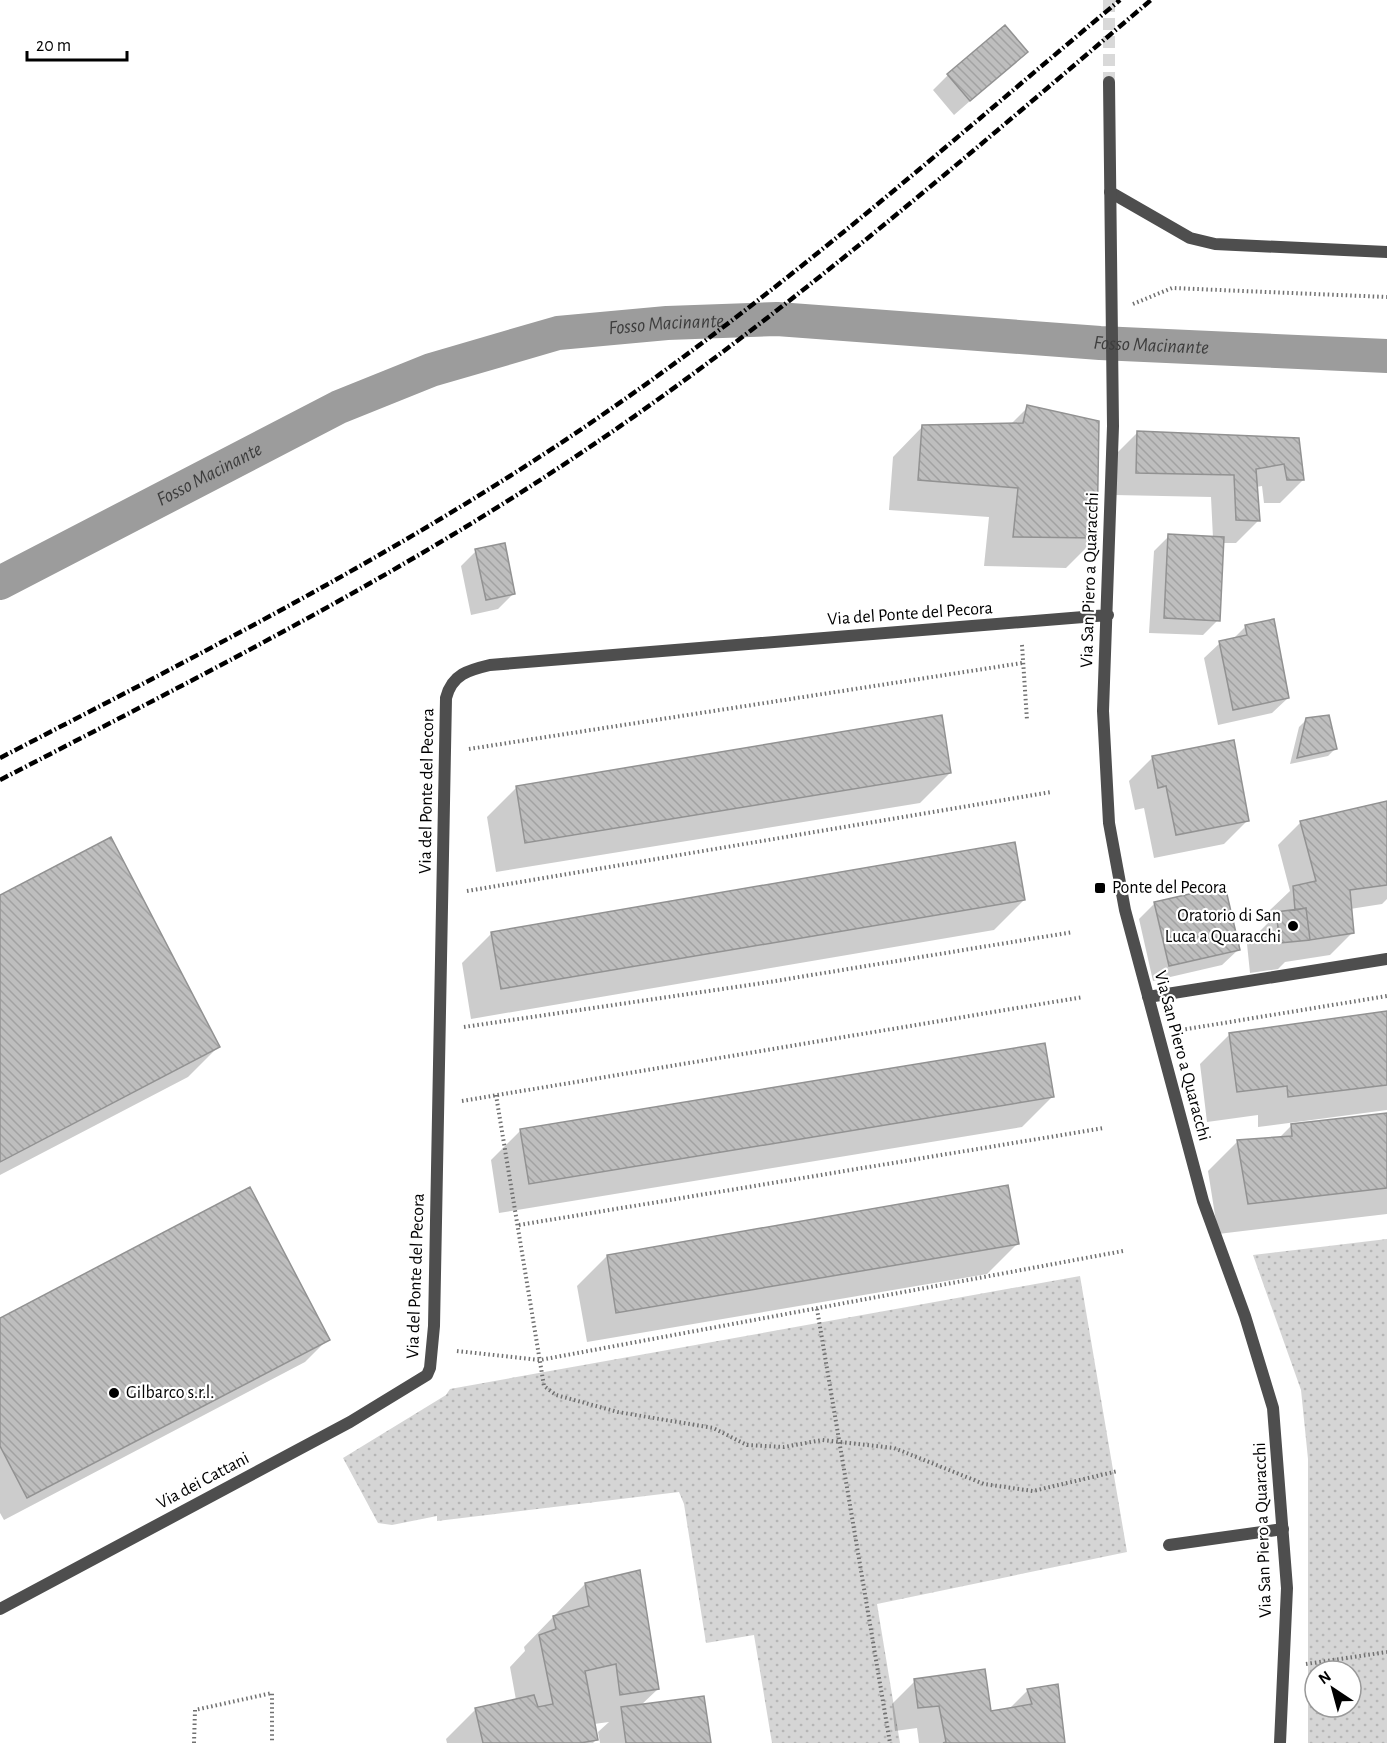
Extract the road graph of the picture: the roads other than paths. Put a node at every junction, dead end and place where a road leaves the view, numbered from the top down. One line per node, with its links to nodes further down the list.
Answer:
1 (1109, 82): 2 (street, Via San Piero a Quaracchi)
2 (1110, 192): 3 (street); 4 (street, Via San Piero a Quaracchi)
3 (1387, 252)
4 (1108, 615): 6 (street, Via San Piero a Quaracchi); 7 (street, Via del Ponte del Pecora)
5 (1387, 959): 6 (street)
6 (1148, 997): 8 (street, Via San Piero a Quaracchi)
7 (420, 1380): 10 (street, Via dei Cattani)
8 (1282, 1529): 9 (street); 11 (street, Via San Piero a Quaracchi)
9 (1169, 1545)
10 (0, 1610)
11 (1280, 1743)

